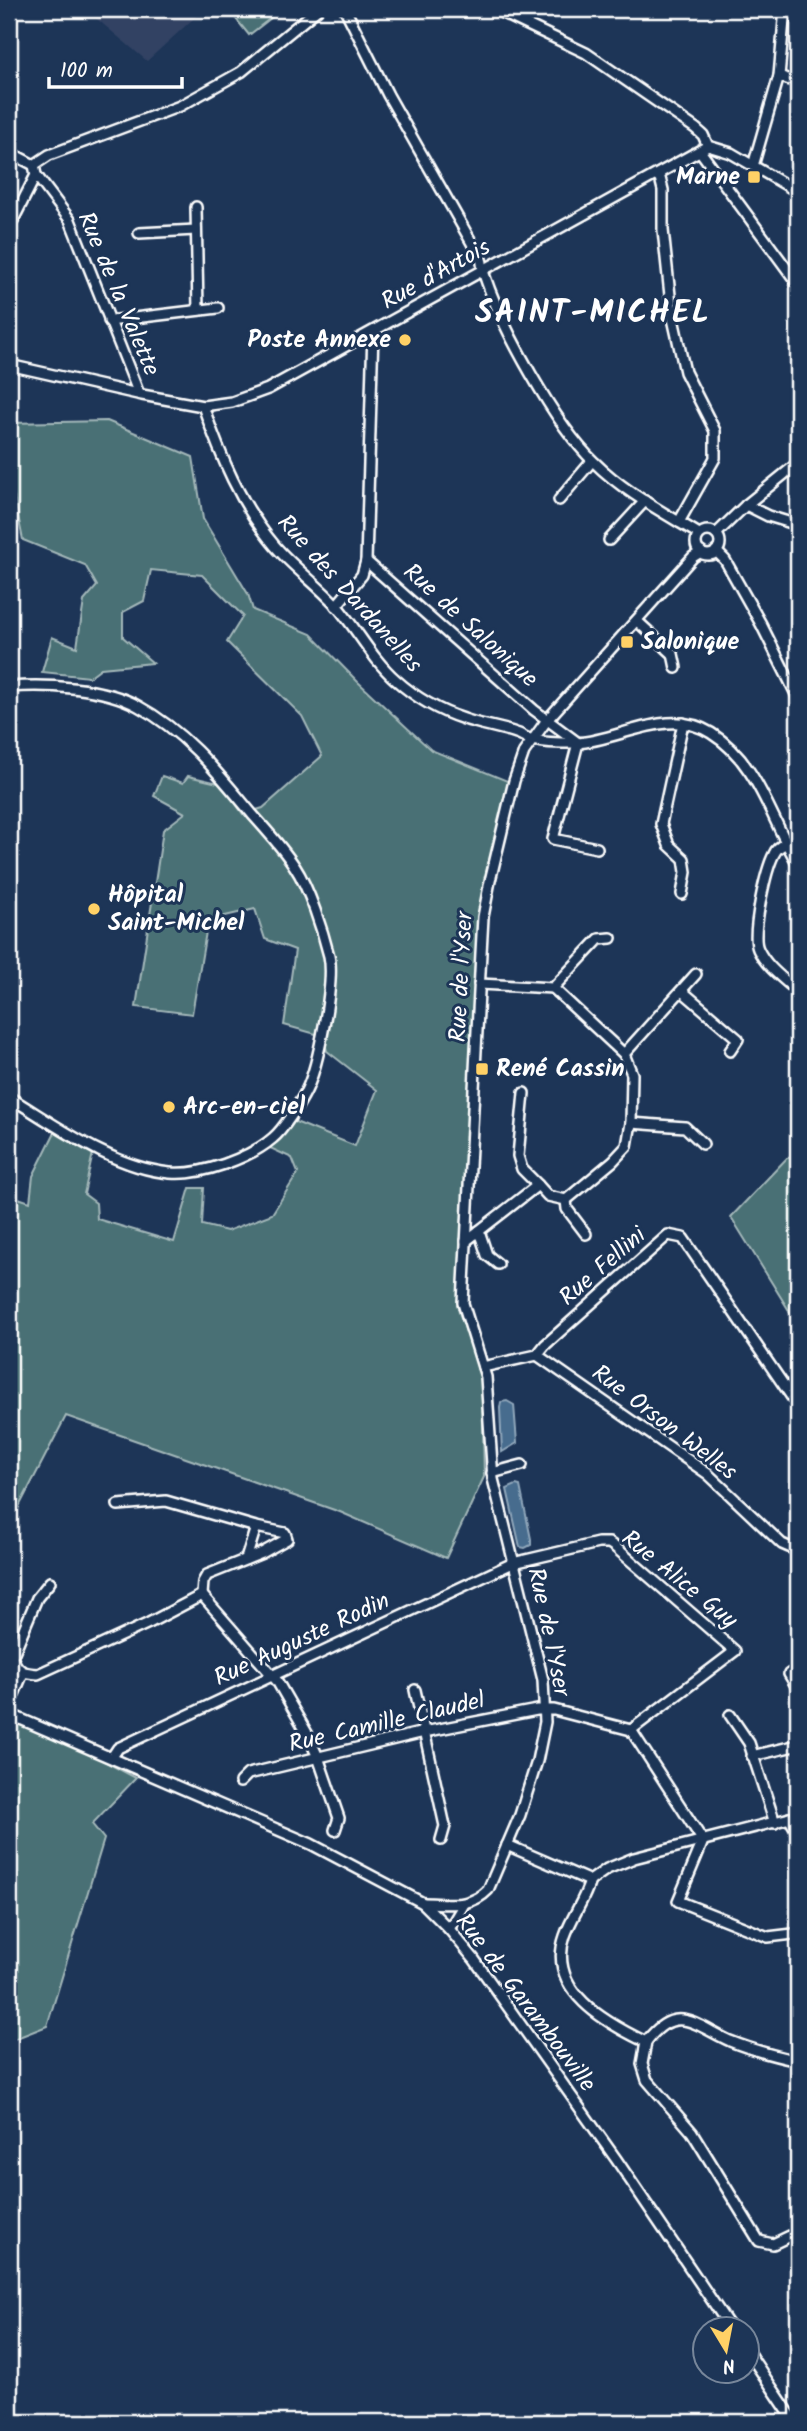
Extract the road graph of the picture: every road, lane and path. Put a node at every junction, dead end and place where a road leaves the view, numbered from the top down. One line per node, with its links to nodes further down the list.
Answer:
1 (318, 9): 9 (street)
2 (345, 9): 18 (street)
3 (494, 9): 7 (street)
4 (785, 9): 5 (street)
5 (779, 76): 6 (street); 10 (street)
6 (798, 83)
7 (704, 148): 10 (street); 11 (street, Rue d'Artois); 19 (street)
8 (9, 152): 9 (street)
9 (34, 165): 12 (street)
10 (754, 166): 13 (street)
11 (660, 174): 18 (street, Rue d'Artois); 32 (street)
12 (36, 175): 15 (street); 22 (street, Rue de la Valette)
13 (798, 192)
14 (196, 207): 16 (street)
15 (9, 228)
16 (196, 230): 17 (street); 21 (street)
17 (139, 233)
18 (483, 272): 23 (street, Rue d'Artois); 27 (street)
19 (798, 284)
20 (218, 308): 21 (street)
21 (198, 310): 22 (street)
22 (109, 320): 25 (street, Rue de la Valette)
23 (373, 332): 26 (street, Rue d'Artois); 39 (street)
24 (9, 365): 25 (street, Rue d'Artois)
25 (139, 394): 26 (street, Rue d'Artois)
26 (203, 406): 40 (street, Rue des Dardanelles)
27 (592, 461): 29 (street); 30 (street)
28 (798, 463): 31 (street)
29 (559, 500)
30 (645, 501): 32 (street); 36 (street)
31 (746, 505): 33 (street); 35 (street)
32 (679, 522): 34 (street)
33 (798, 525)
34 (699, 534): 35 (street); 38 (street)
35 (716, 534): 37 (street)
36 (609, 540)
37 (716, 551): 38 (street); 44 (street)
38 (701, 552): 41 (street, Rue de l'Yser)
39 (366, 561): 40 (street); 45 (street, Rue de Salonique)
40 (336, 606): 47 (street, Rue des Dardanelles)
41 (637, 621): 42 (street); 45 (street, Rue de l'Yser)
42 (676, 668)
43 (9, 687): 62 (street)
44 (798, 698)
45 (547, 720): 47 (street, Rue de l'Yser); 48 (street, Rue de Salonique)
46 (683, 723): 48 (street, Rue des Dardanelles); 49 (street); 52 (street)
47 (531, 740): 48 (street, Rue des Dardanelles); 55 (street, Rue de l'Yser)
48 (578, 743): 50 (street)
49 (785, 844): 51 (street); 58 (street)
50 (597, 848)
51 (798, 864)
52 (682, 894)
53 (611, 938): 56 (street)
54 (696, 974): 57 (street)
55 (479, 984): 56 (street); 69 (street, Rue de l'Yser)
56 (553, 988): 60 (street)
57 (682, 991): 59 (street); 60 (street)
58 (798, 992)
59 (730, 1051)
60 (624, 1054): 63 (street)
61 (524, 1093): 65 (street)
62 (9, 1097)
63 (631, 1123): 64 (street); 66 (street)
64 (703, 1144)
65 (538, 1185): 66 (street); 67 (street)
66 (566, 1200): 68 (street)
67 (479, 1231): 69 (street); 70 (street)
68 (586, 1234)
69 (466, 1241): 72 (street, Rue de l'Yser)
70 (498, 1264)
71 (537, 1355): 72 (street); 73 (street, Rue Fellini); 78 (street, Rue Orson Welles)
72 (483, 1367): 75 (street, Rue de l'Yser)
73 (798, 1406)
74 (522, 1465): 75 (street)
75 (492, 1473): 80 (street, Rue de l'Yser)
76 (118, 1505): 77 (street)
77 (256, 1527): 79 (street); 79 (street)
78 (798, 1551)
79 (246, 1559): 82 (street)
80 (513, 1563): 85 (street, Rue Auguste Rodin); 89 (street, Rue de l'Yser); 92 (street, Rue Alice Guy)
81 (50, 1581): 84 (street)
82 (202, 1595): 84 (street); 85 (street)
83 (794, 1671): 86 (street)
84 (23, 1673): 88 (street)
85 (272, 1676): 96 (street, Rue Auguste Rodin); 97 (street)
86 (798, 1689)
87 (415, 1690): 93 (street)
88 (9, 1706)
89 (545, 1710): 92 (street); 93 (street, Rue Camille Claudel); 105 (street, Rue de l'Yser)
90 (9, 1714): 96 (street, Rue de Garambouville)
91 (730, 1715): 95 (street)
92 (631, 1730): 104 (street)
93 (425, 1732): 97 (street, Rue Camille Claudel); 103 (street)
94 (798, 1745): 95 (street)
95 (752, 1756): 100 (street)
96 (112, 1757): 107 (street, Rue de Garambouville)
97 (318, 1757): 98 (street, Rue Camille Claudel); 101 (street)
98 (240, 1782)
99 (794, 1817): 100 (street); 102 (street)
100 (775, 1823): 104 (street)
101 (335, 1830)
102 (798, 1833)
103 (441, 1840)
104 (703, 1842): 106 (street); 110 (street)
105 (507, 1845): 106 (street); 108 (street, Rue de l'Yser)
106 (590, 1881): 111 (street)
107 (423, 1903): 108 (street); 109 (street, Rue de Garambouville)
108 (464, 1905): 109 (street, Rue de l'Yser)
109 (449, 1929): 114 (street, Rue de Garambouville)
110 (793, 1934)
111 (646, 2042): 112 (street); 113 (street)
112 (798, 2061)
113 (798, 2232)
114 (723, 2316)
115 (762, 2374): 116 (street)
116 (795, 2422)

